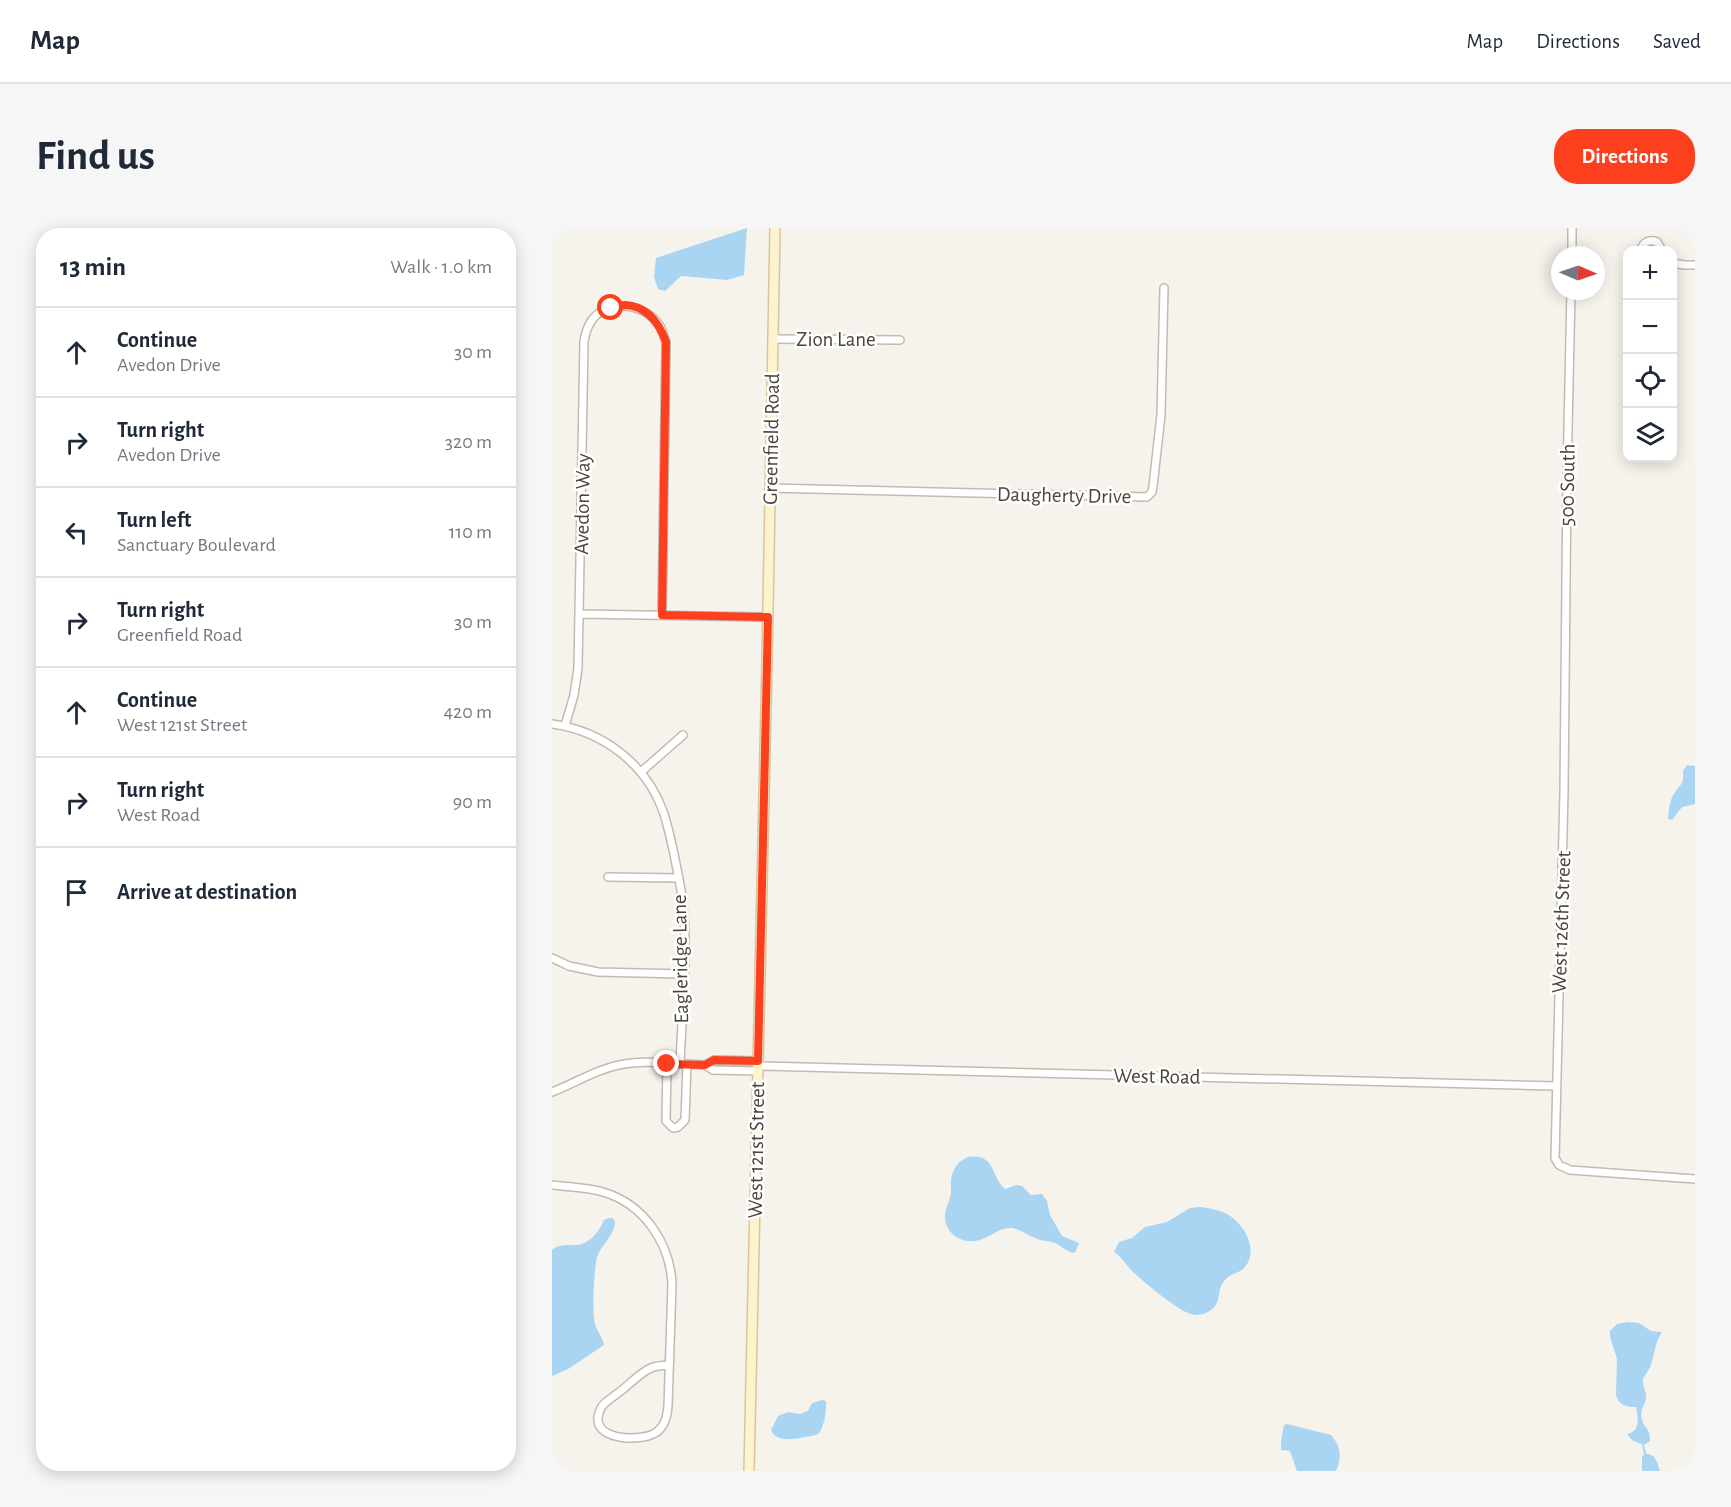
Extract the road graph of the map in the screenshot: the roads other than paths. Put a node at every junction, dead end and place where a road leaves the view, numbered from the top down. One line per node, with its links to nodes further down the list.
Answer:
1 (775, 228): 10 (street, Greenfield Road)
2 (1572, 228): 3 (street)
3 (1572, 246)
4 (1643, 246): 5 (street)
5 (1660, 246)
6 (1677, 264): 7 (street)
7 (1695, 265)
8 (1164, 288): 12 (street, Daugherty Drive)
9 (1571, 300): 17 (street, 500 South)
10 (772, 339): 11 (street, Zion Lane); 12 (street, Greenfield Road)
11 (900, 340)
12 (770, 488): 15 (street, Greenfield Road)
13 (580, 614): 14 (street); 14 (street, Avedon Way); 19 (street, Avedon Way)
14 (662, 615): 15 (street)
15 (768, 617): 16 (street, Greenfield Road)
16 (768, 649): 28 (street, West 121st Street)
17 (1565, 678): 29 (street, West 126th Street)
18 (552, 724): 19 (street, Eagleridge Lane)
19 (565, 726): 21 (street, Eagleridge Lane)
20 (683, 735): 21 (street)
21 (640, 772): 23 (street, Eagleridge Lane)
22 (608, 877): 23 (street)
23 (679, 878): 25 (street, Eagleridge Lane)
24 (552, 958): 25 (street)
25 (683, 974): 27 (street, Eagleridge Lane)
26 (667, 1064): 27 (street, West Road); 27 (street, Eagleridge Lane); 30 (street, West Road)
27 (683, 1064): 28 (street, West Road)
28 (758, 1066): 29 (street, West Road); 34 (street, West 121st Street)
29 (1556, 1086): 31 (street, West 126th Street)
30 (552, 1092)
31 (1695, 1179)
32 (552, 1185): 33 (street)
33 (669, 1365): 33 (street)
34 (749, 1471)

